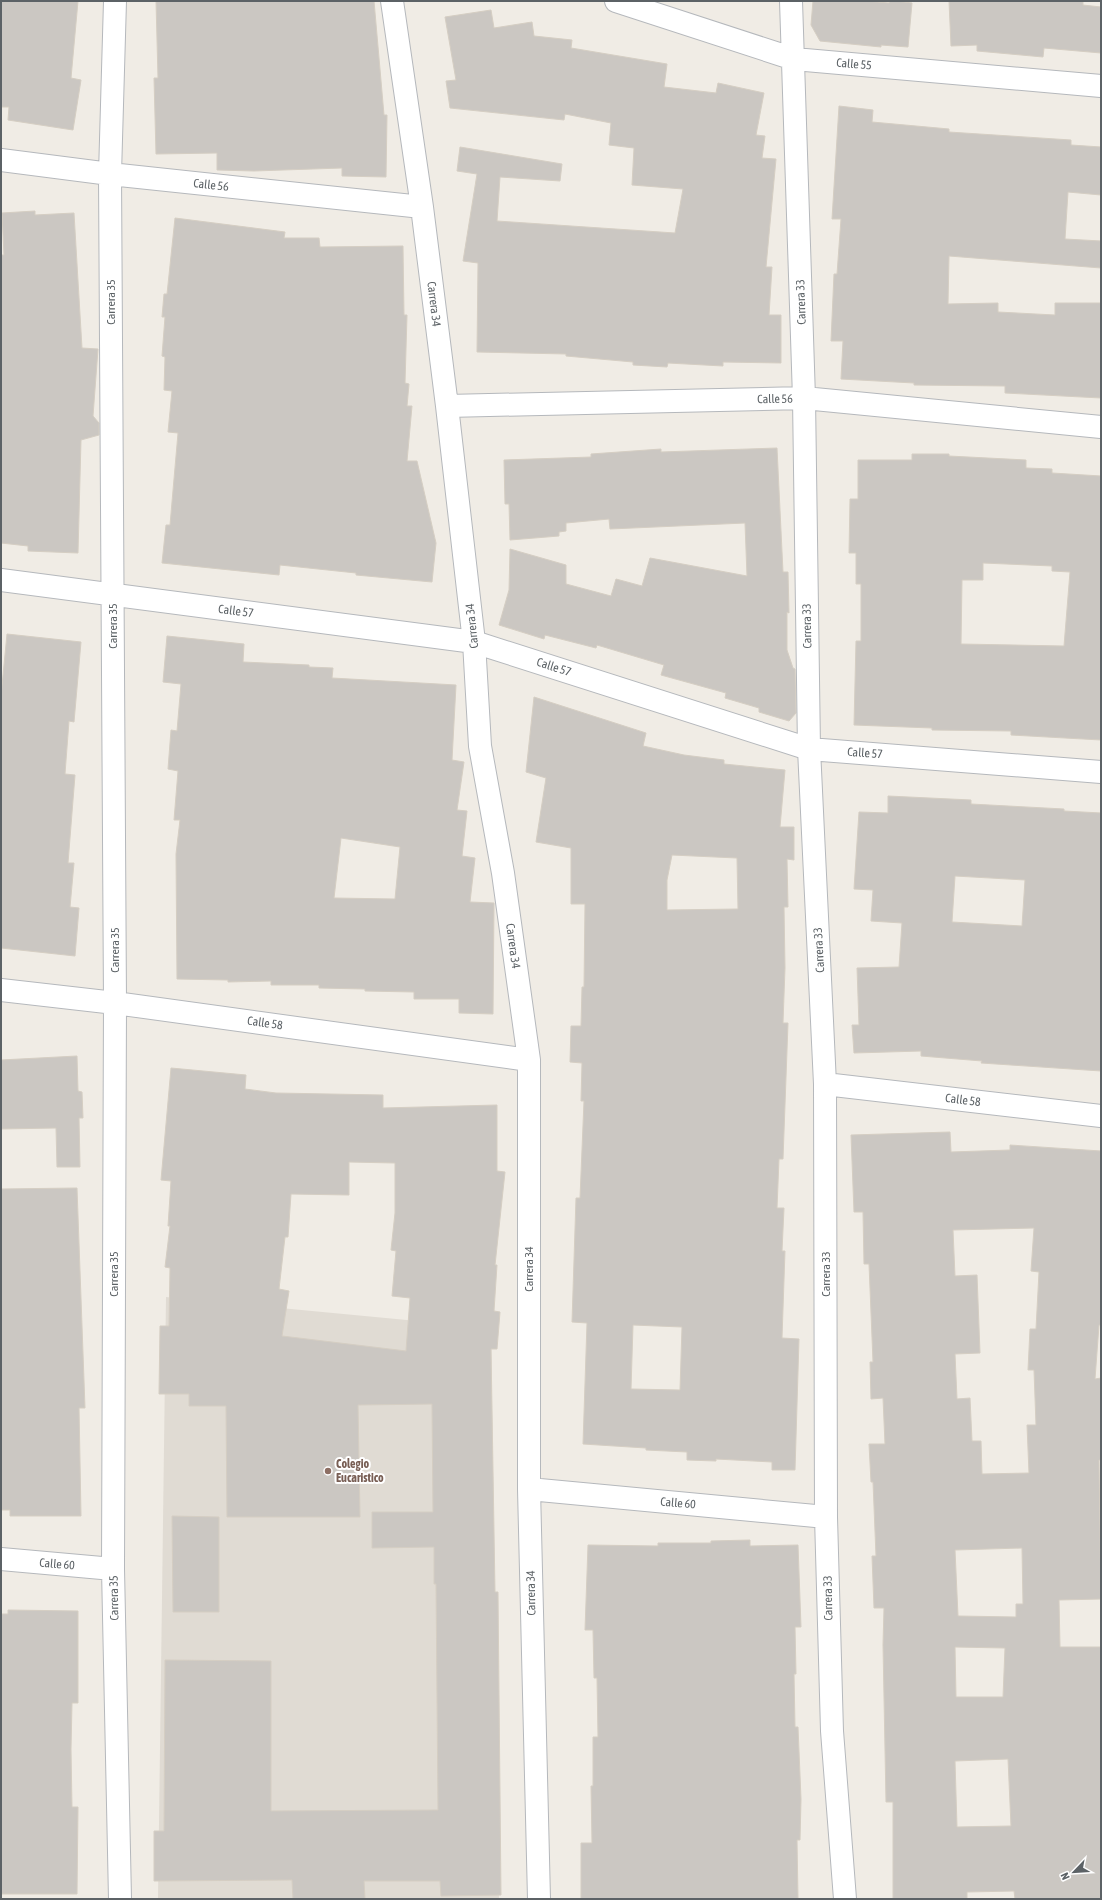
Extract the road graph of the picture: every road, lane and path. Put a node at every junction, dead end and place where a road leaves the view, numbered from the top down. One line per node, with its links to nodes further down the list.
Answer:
1 (115, 1): 8 (street, Carrera 35)
2 (392, 1): 9 (street, Carrera 34)
3 (616, 1): 5 (street, Calle 55)
4 (791, 1): 5 (street, Carrera 33)
5 (794, 59): 6 (street, Calle 55); 10 (street, Carrera 33)
6 (1101, 86)
7 (1, 160): 8 (street, Calle 56)
8 (110, 174): 9 (street, Calle 56); 14 (street, Carrera 35)
9 (422, 207): 11 (street, Carrera 34)
10 (804, 398): 11 (street, Calle 56); 12 (street, Calle 56); 16 (street, Carrera 33)
11 (447, 406): 15 (street, Carrera 34)
12 (1101, 427)
13 (1, 580): 14 (street, Calle 57)
14 (113, 594): 15 (street, Calle 57); 19 (street, Carrera 35)
15 (474, 642): 16 (street, Calle 57); 20 (street, Carrera 34)
16 (809, 749): 17 (street, Calle 57); 21 (street, Carrera 33)
17 (1101, 772)
18 (1, 990): 19 (street, Calle 58)
19 (115, 1003): 20 (street, Calle 58); 26 (street, Carrera 35)
20 (529, 1060): 23 (street, Carrera 34)
21 (825, 1084): 22 (street, Calle 58); 24 (street, Carrera 33)
22 (1101, 1116)
23 (529, 1489): 24 (street, Calle 60); 28 (street, Carrera 34)
24 (826, 1517): 29 (street, Carrera 33)
25 (1, 1559): 26 (street, Calle 60)
26 (114, 1569): 27 (street, Carrera 35)
27 (120, 1899)
28 (539, 1899)
29 (845, 1899)

